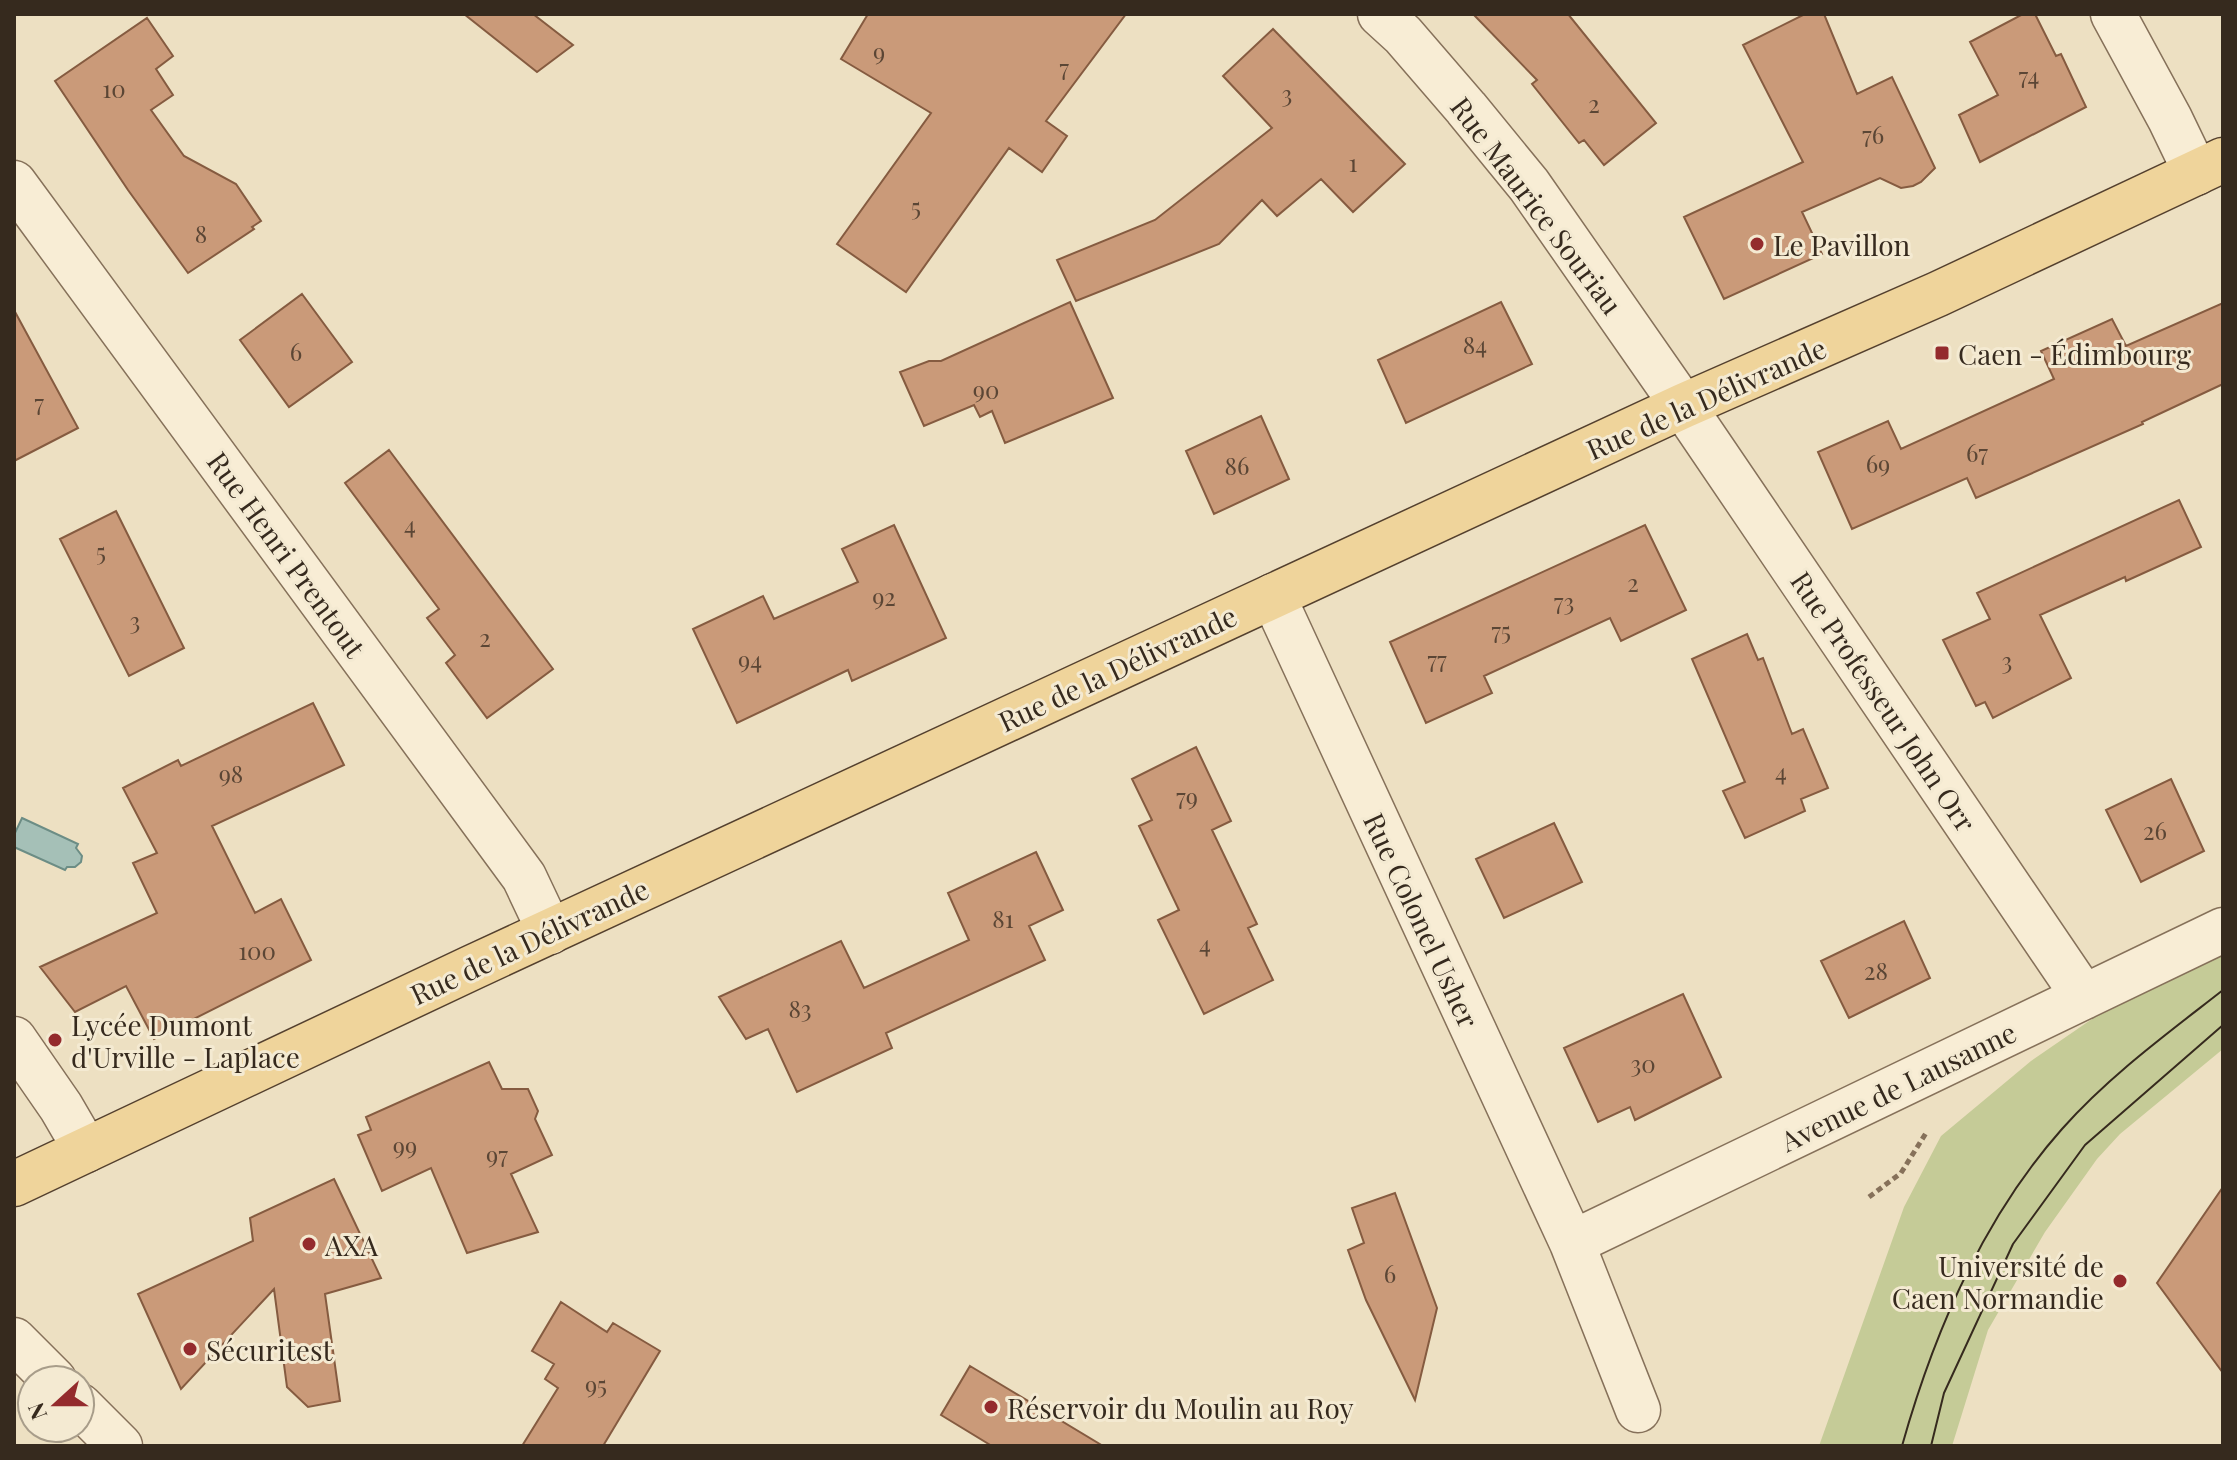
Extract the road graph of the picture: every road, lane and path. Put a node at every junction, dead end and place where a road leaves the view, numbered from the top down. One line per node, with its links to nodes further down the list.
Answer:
1 (1380, 14): 5 (street, Rue Maurice Souriau)
2 (2113, 14): 3 (street)
3 (2209, 166): 5 (main road, Rue de la Délivrande)
4 (14, 183): 8 (street, Rue Henri Prentout)
5 (1683, 406): 6 (main road, Rue de la Délivrande); 9 (street, Rue Professeur John Orr)
6 (1273, 596): 8 (main road, Rue de la Délivrande); 13 (street, Rue Colonel Usher)
7 (2223, 930): 9 (street, Avenue de Lausanne)
8 (550, 932): 11 (main road, Rue de la Délivrande)
9 (2084, 997): 13 (street, Avenue de Lausanne)
10 (14, 1039): 11 (street)
11 (86, 1150): 12 (main road, Rue de la Délivrande)
12 (14, 1184)
13 (1572, 1243): 16 (street, Rue Colonel Usher)
14 (14, 1340): 15 (street)
15 (38, 1364)
16 (1638, 1410)
17 (96, 1422): 18 (street)
18 (120, 1446)

